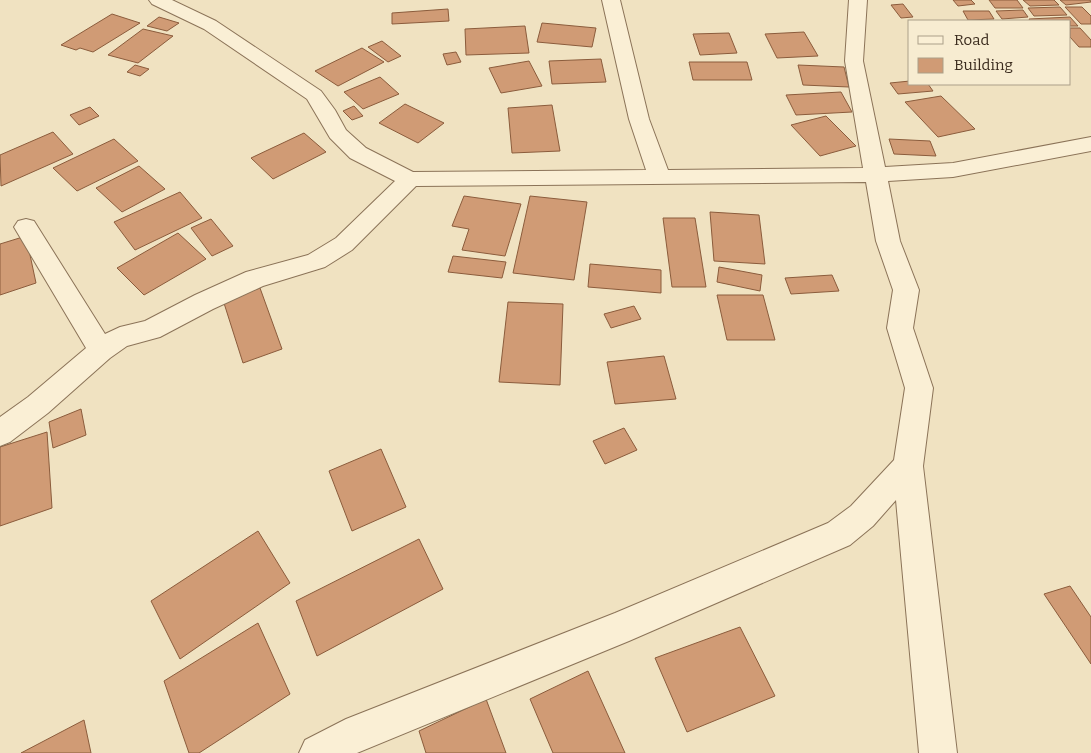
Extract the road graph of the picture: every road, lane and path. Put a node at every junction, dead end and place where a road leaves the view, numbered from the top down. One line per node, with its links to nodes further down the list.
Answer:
1 (158, 0): 7 (street)
2 (610, 0): 6 (street)
3 (858, 0): 5 (street)
4 (1091, 144): 5 (street)
5 (874, 175): 6 (street); 11 (street)
6 (659, 176): 7 (street)
7 (410, 179): 9 (street)
8 (26, 227): 9 (street)
9 (101, 350): 10 (street)
10 (0, 432)
11 (908, 466): 12 (street); 13 (street)
12 (318, 753)
13 (938, 753)

